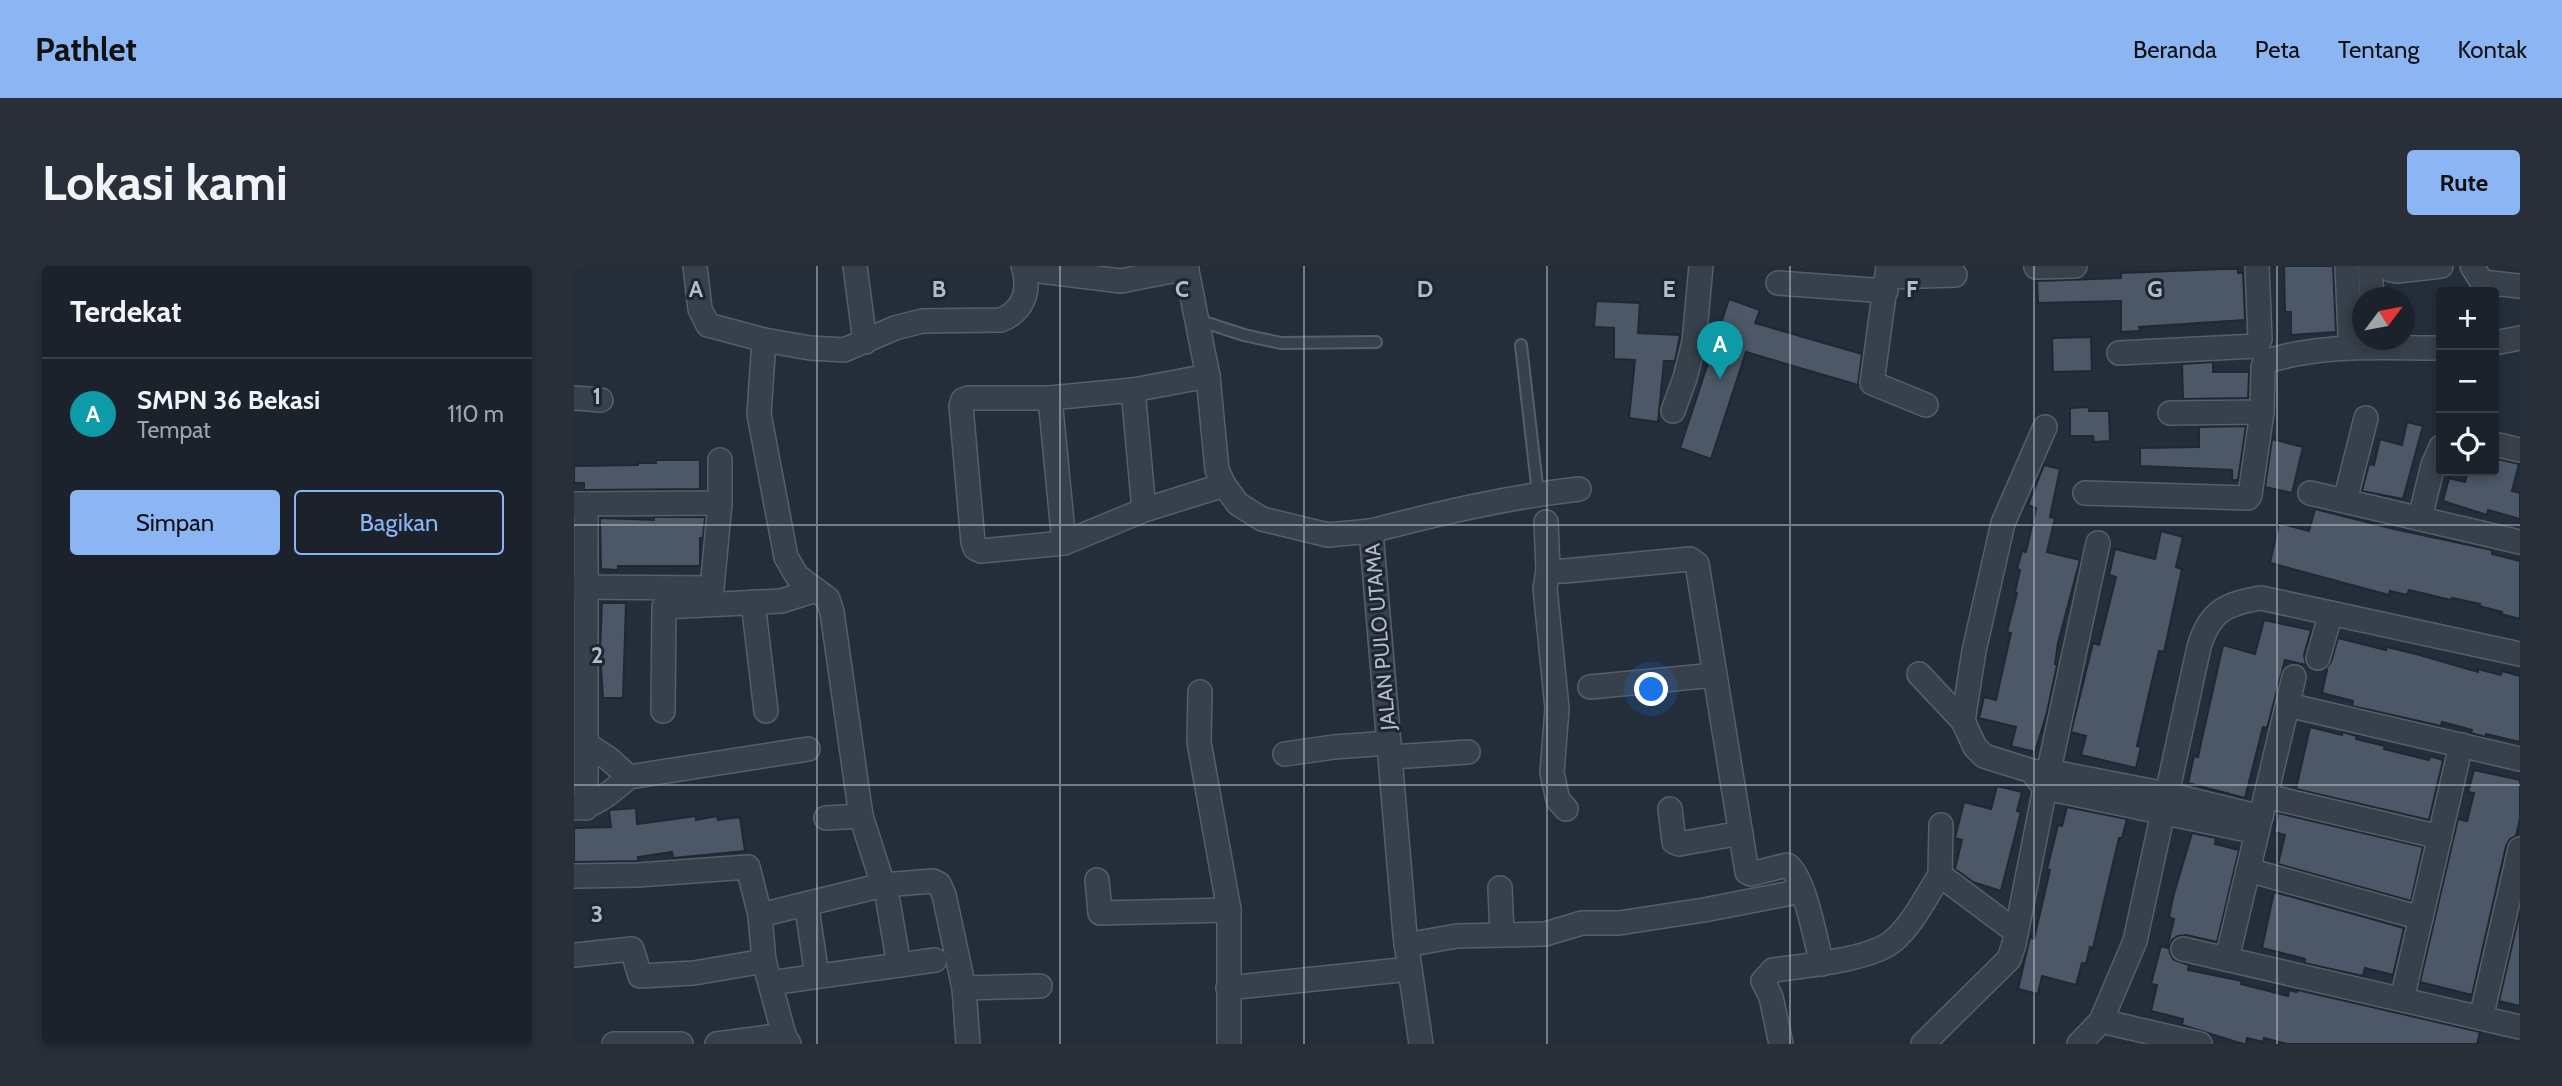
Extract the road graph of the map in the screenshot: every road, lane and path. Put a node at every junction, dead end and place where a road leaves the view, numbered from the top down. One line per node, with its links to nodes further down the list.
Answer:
1 (695, 266): 22 (street)
2 (855, 266): 23 (street)
3 (1701, 266): 37 (street)
4 (2075, 266): 12 (street)
5 (2257, 266): 30 (street)
6 (2347, 266): 20 (street)
7 (2370, 266): 18 (street)
8 (2388, 266): 9 (street)
9 (2441, 266)
10 (2472, 266): 17 (street)
11 (1186, 267): 13 (street); 19 (street, JALAN PULO UTAMA)
12 (2036, 267)
13 (1024, 268): 23 (street)
14 (1955, 275): 15 (street)
15 (1887, 278): 16 (street); 36 (street)
16 (1778, 283)
17 (2520, 286)
18 (2371, 287)
19 (1198, 320): 24 (lane); 31 (street, JALAN PULO UTAMA)
20 (2350, 334)
21 (2520, 338): 25 (street)
22 (764, 340): 23 (street); 63 (street)
23 (865, 342)
24 (1376, 342)
25 (2499, 342)
26 (1521, 345): 50 (lane)
27 (2352, 346): 38 (street)
28 (2415, 346): 29 (street)
29 (2436, 348)
30 (2119, 353)
31 (1208, 376): 32 (street); 46 (street, JALAN PULO UTAMA)
32 (1133, 390): 34 (street); 54 (street)
33 (574, 398): 35 (street)
34 (1050, 398): 59 (street); 59 (street)
35 (601, 400)
36 (1926, 405)
37 (1673, 411)
38 (2262, 412): 39 (street); 48 (street)
39 (2170, 413)
40 (2367, 418): 51 (street)
41 (2045, 427): 77 (street)
42 (2499, 445): 43 (street)
43 (2520, 450)
44 (2436, 458): 55 (street)
45 (720, 460): 52 (street)
46 (1224, 485): 54 (street); 57 (street, JALAN PULO UTAMA)
47 (1579, 489): 50 (street)
48 (2085, 493)
49 (2310, 493): 51 (street)
50 (1538, 494): 57 (street)
51 (2345, 501): 55 (street)
52 (720, 503): 53 (street); 62 (street)
53 (580, 504): 62 (street)
54 (1144, 510): 59 (street)
55 (2420, 518): 58 (street)
56 (1546, 522): 61 (street)
57 (1371, 531): 81 (street, JALAN PULO UTAMA)
58 (2520, 542)
59 (1064, 543)
60 (2098, 543): 86 (street)
61 (1548, 571): 70 (street); 89 (street)
62 (580, 587): 68 (street)
63 (816, 590): 64 (street); 92 (street)
64 (753, 602): 75 (street); 76 (street)
65 (2332, 613): 66 (street); 67 (street); 87 (street)
66 (2520, 653)
67 (2318, 658)
68 (580, 674): 78 (street)
69 (1919, 674): 77 (street)
70 (1715, 675): 72 (street); 95 (street)
71 (2294, 677): 74 (street)
72 (1590, 687)
73 (1200, 692): 105 (street)
74 (2288, 705): 79 (street); 91 (street)
75 (663, 711)
76 (766, 711)
77 (1963, 721): 86 (street)
78 (586, 744): 85 (street); 88 (street)
79 (2461, 745): 84 (street); 96 (street)
80 (808, 749): 85 (street)
81 (1391, 750): 82 (street); 83 (street); 111 (street, JALAN PULO UTAMA)
82 (1468, 752)
83 (1285, 754)
84 (2520, 759)
85 (629, 777): 88 (street)
86 (2042, 777): 87 (street); 109 (street)
87 (2165, 803): 91 (street); 126 (street)
88 (580, 808)
89 (1566, 809)
90 (1670, 809): 95 (street)
91 (2262, 815): 96 (street); 98 (street)
92 (861, 816): 93 (street); 104 (street)
93 (826, 818)
94 (1941, 825): 100 (street)
95 (1741, 833): 103 (street)
96 (2440, 837): 108 (street)
97 (2520, 849): 125 (street)
98 (2248, 870): 108 (street); 114 (street)
99 (574, 876): 106 (street)
100 (1940, 876): 109 (street); 116 (street)
101 (1097, 880): 105 (street)
102 (1500, 888): 110 (street)
103 (1802, 891): 110 (street); 116 (street)
104 (886, 893): 106 (street); 117 (street); 122 (street)
105 (1229, 910): 123 (street)
106 (760, 915): 119 (street)
107 (808, 915): 120 (street)
108 (2421, 919): 124 (street)
109 (2015, 931): 136 (street)
110 (1502, 935): 111 (street)
111 (1406, 945): 118 (street, JALAN PULO UTAMA)
112 (2183, 949): 114 (street)
113 (574, 955): 119 (street)
114 (2227, 959): 124 (street)
115 (935, 960): 117 (street)
116 (1822, 964): 135 (street)
117 (899, 965): 120 (street)
118 (1410, 969): 123 (street); 134 (street, JALAN PULO UTAMA)
119 (767, 972): 120 (street); 128 (street)
120 (817, 976)
121 (1040, 986): 122 (street)
122 (964, 988): 132 (street)
123 (1228, 988): 133 (street)
124 (2402, 999): 125 (street)
125 (2481, 1018): 127 (street)
126 (2101, 1021): 137 (street); 138 (street)
127 (2520, 1027)
128 (786, 1040): 131 (street)
129 (614, 1044): 130 (street)
130 (681, 1044)
131 (718, 1044)
132 (968, 1044)
133 (1228, 1044)
134 (1421, 1044)
135 (1781, 1044)
136 (1923, 1044)
137 (2079, 1044)
138 (2200, 1044)

